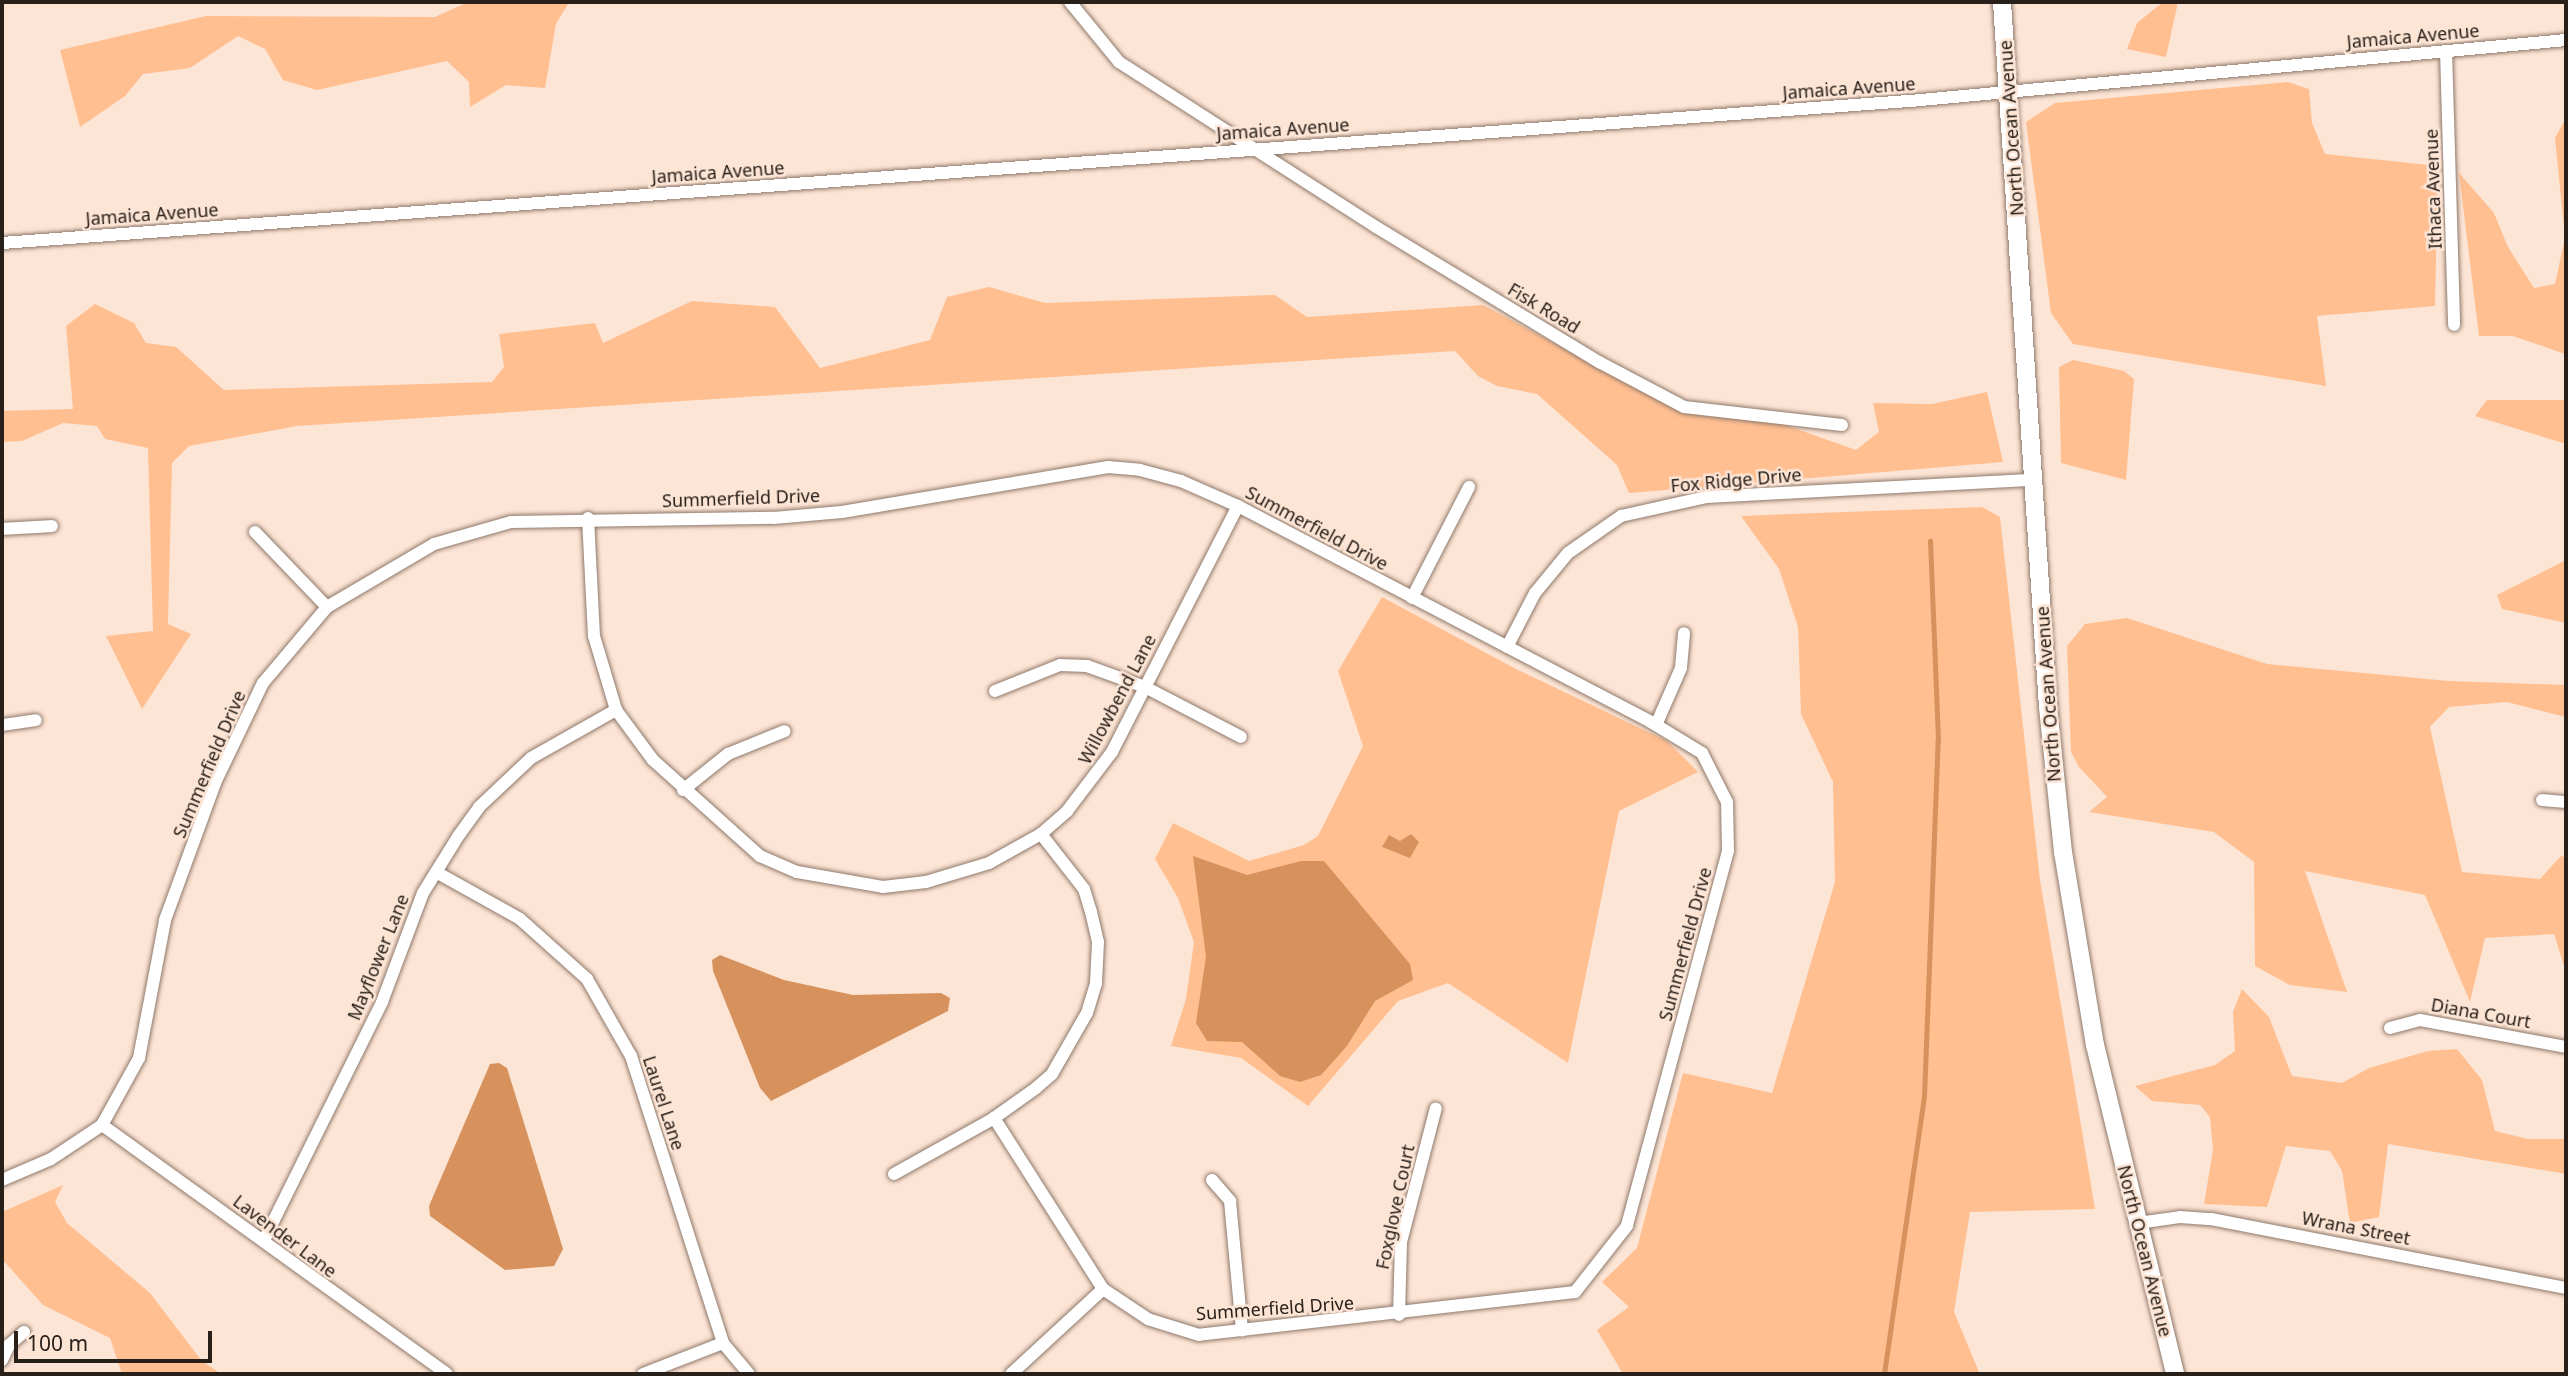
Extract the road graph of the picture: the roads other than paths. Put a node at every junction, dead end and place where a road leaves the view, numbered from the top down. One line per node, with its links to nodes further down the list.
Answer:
1 (1070, 2): 6 (street, Fisk Road)
2 (2002, 2): 5 (main road, North Ocean Avenue)
3 (2566, 40): 4 (street, Jamaica Avenue)
4 (2446, 51): 5 (street, Jamaica Avenue); 8 (street, Ithaca Avenue)
5 (2008, 91): 6 (street, Jamaica Avenue); 10 (main road, North Ocean Avenue)
6 (1253, 149): 7 (street, Jamaica Avenue); 9 (street, Fisk Road)
7 (2, 243)
8 (2454, 325)
9 (1842, 425)
10 (2034, 480): 20 (street, Fox Ridge Drive); 42 (main road, North Ocean Avenue)
11 (1469, 486): 17 (street)
12 (1238, 506): 13 (street, Summerfield Drive); 17 (street, Summerfield Drive); 21 (street, Willowbend Lane)
13 (588, 518): 18 (street, Summerfield Drive); 23 (street, Willowbend Lane)
14 (52, 526): 15 (street)
15 (2, 529)
16 (255, 531): 18 (street)
17 (1412, 598): 20 (street, Summerfield Drive)
18 (327, 607): 38 (street, Summerfield Drive)
19 (1684, 633): 26 (street)
20 (1507, 647): 26 (street, Summerfield Drive)
21 (1145, 687): 22 (street); 28 (street); 32 (street, Willowbend Lane)
22 (995, 691)
23 (616, 710): 29 (street, Willowbend Lane); 33 (street, Mayflower Lane)
24 (36, 720): 25 (street)
25 (2, 725)
26 (1656, 725): 46 (street, Summerfield Drive)
27 (785, 731): 29 (street)
28 (1241, 737)
29 (683, 790): 32 (street, Willowbend Lane)
30 (2542, 800): 31 (street)
31 (2566, 802)
32 (1041, 834): 37 (street)
33 (436, 872): 43 (street, Mayflower Lane); 49 (street, Laurel Lane)
34 (2390, 1028): 35 (street, Diana Court)
35 (2566, 1046)
36 (1436, 1108): 46 (street, Foxglove Court)
37 (994, 1118): 39 (street); 45 (street, Summerfield Drive)
38 (102, 1125): 40 (street, Summerfield Drive); 43 (street, Lavender Lane)
39 (894, 1174)
40 (2, 1180)
41 (1212, 1180): 47 (street)
42 (2138, 1223): 44 (street, Wrana Street); 55 (main road, North Ocean Avenue)
43 (264, 1240): 51 (street, Lavender Lane)
44 (2566, 1288)
45 (1103, 1289): 47 (street, Summerfield Drive); 54 (street)
46 (1399, 1315): 47 (street, Summerfield Drive)
47 (1242, 1330)
48 (24, 1332): 50 (street)
49 (723, 1343): 52 (street); 53 (street, Laurel Lane)
50 (2, 1360)
51 (447, 1374)
52 (643, 1374)
53 (749, 1374)
54 (1011, 1374)
55 (2175, 1374)

